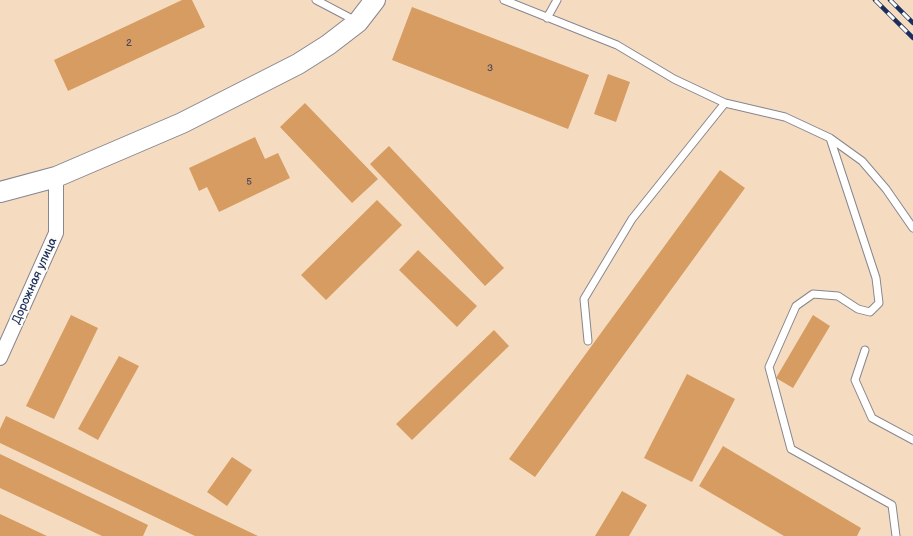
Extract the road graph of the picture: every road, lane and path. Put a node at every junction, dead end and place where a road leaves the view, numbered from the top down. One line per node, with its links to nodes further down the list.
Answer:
1 (316, 0): 6 (lane)
2 (375, 0): 6 (main road)
3 (504, 0): 5 (lane)
4 (557, 0): 5 (lane)
5 (547, 18): 7 (lane)
6 (358, 22): 9 (main road)
7 (725, 103): 8 (lane); 12 (lane)
8 (830, 138): 11 (lane); 16 (lane)
9 (56, 177): 10 (main road); 14 (street, Дорожная улица)
10 (0, 192)
11 (913, 228)
12 (588, 341)
13 (865, 350): 15 (lane)
14 (0, 358)
15 (913, 440)
16 (896, 536)

